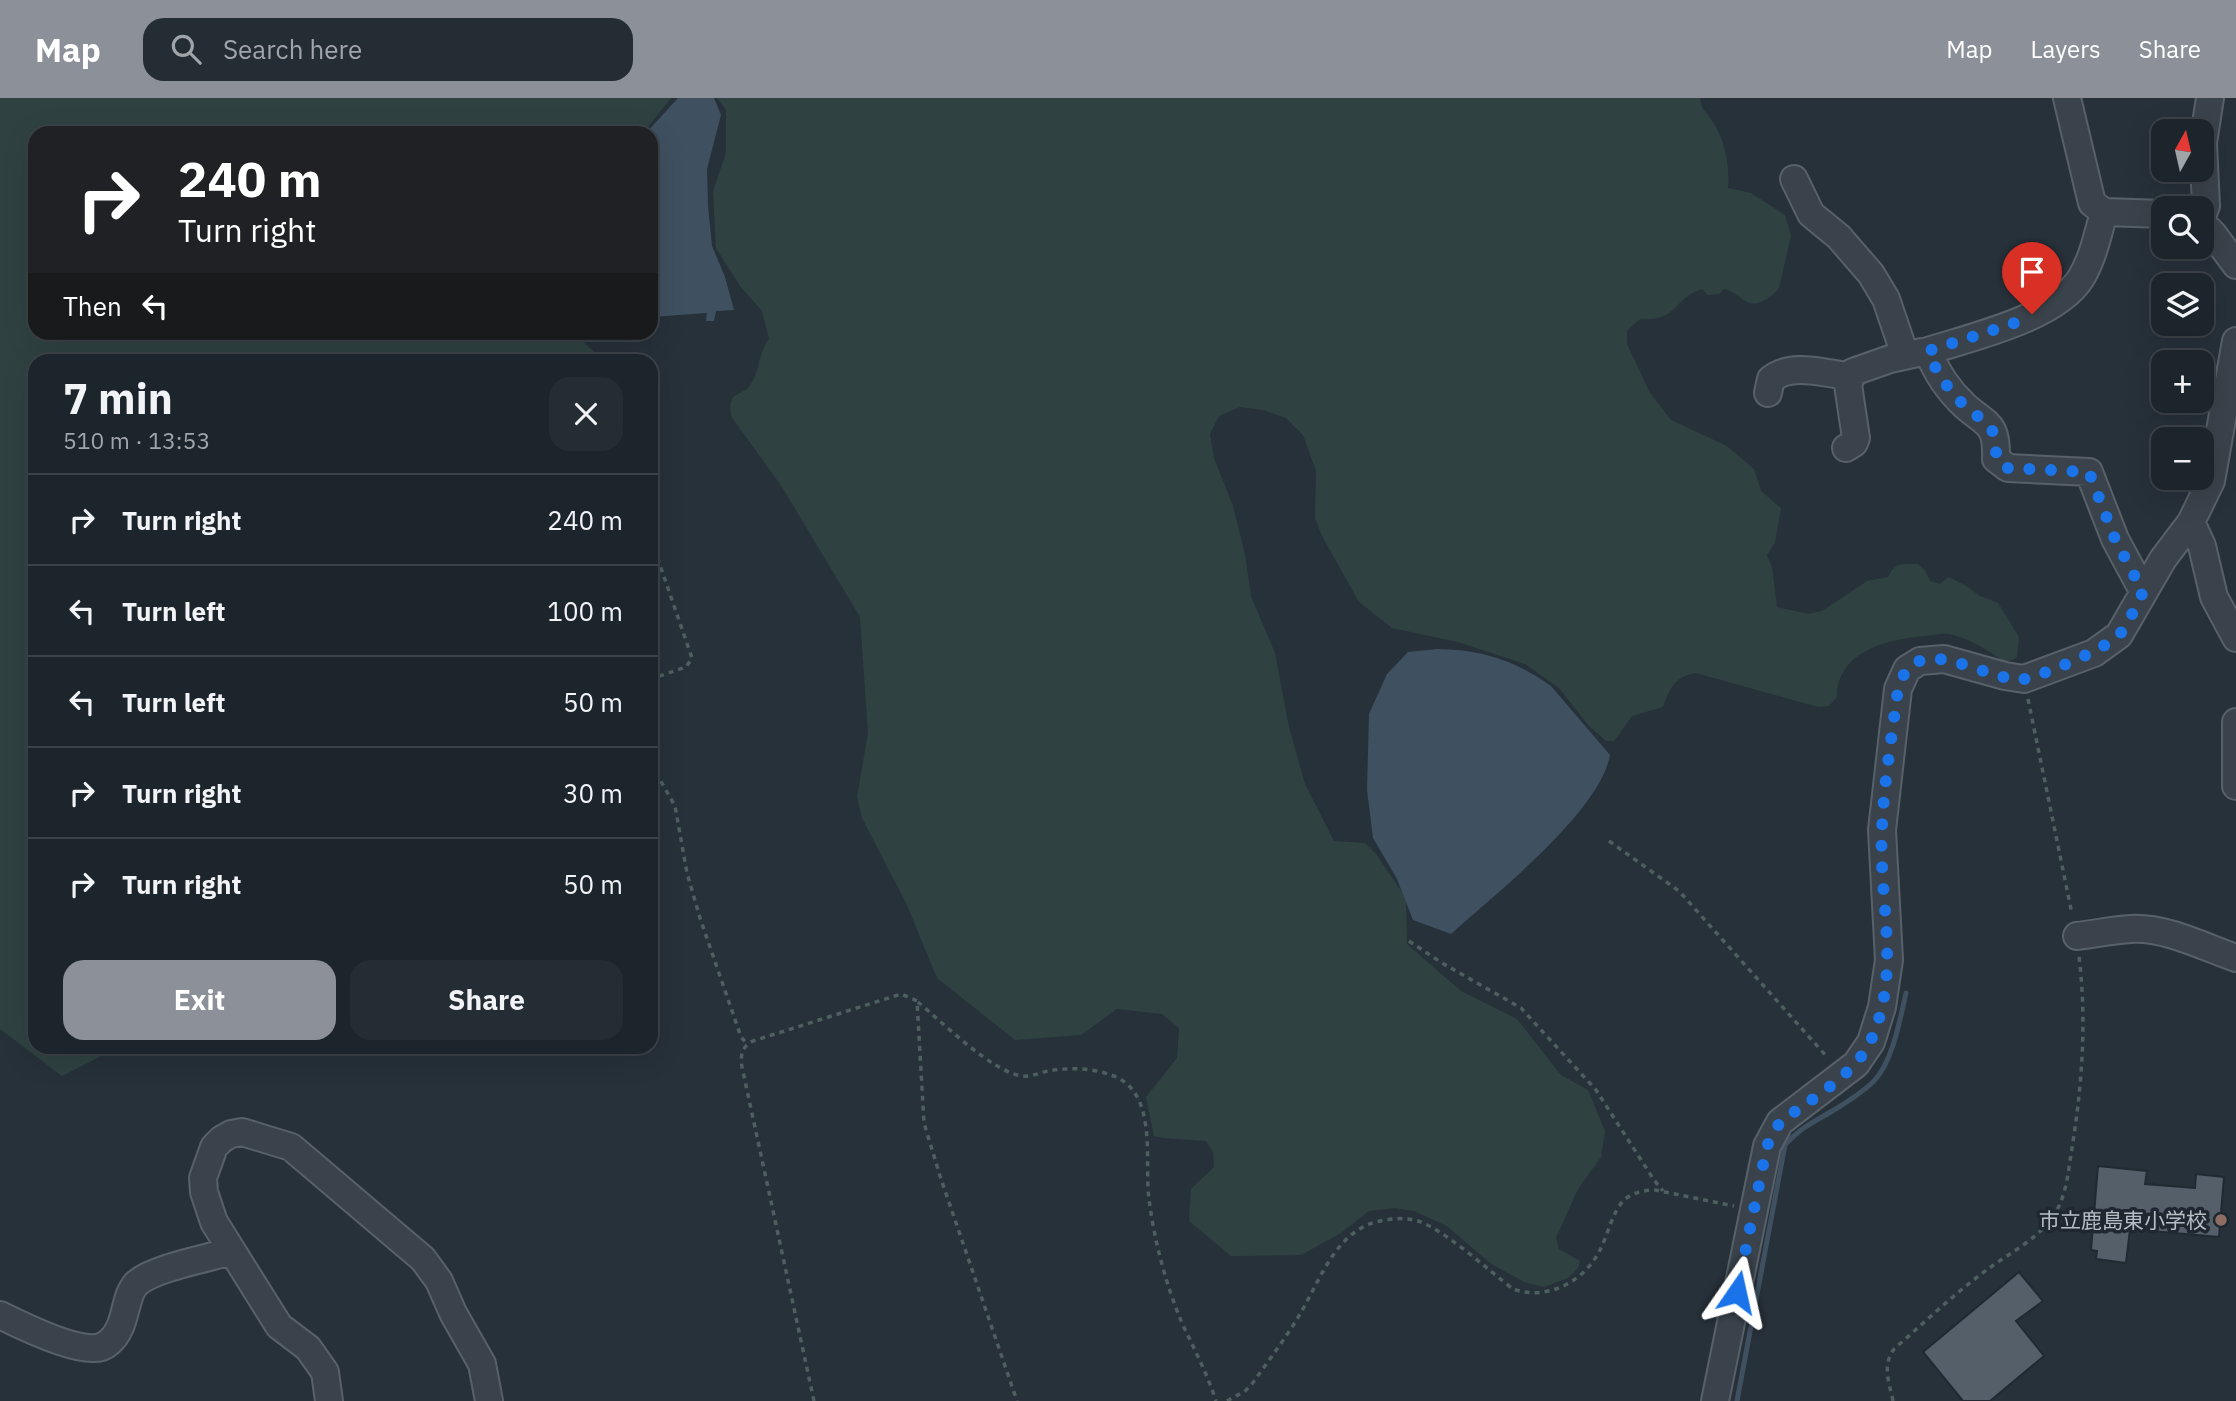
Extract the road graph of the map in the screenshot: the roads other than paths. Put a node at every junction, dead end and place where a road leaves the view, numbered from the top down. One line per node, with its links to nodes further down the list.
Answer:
1 (2067, 98): 5 (street)
2 (2210, 98): 4 (street)
3 (1794, 179): 10 (street)
4 (2206, 196)
5 (2104, 212): 6 (street); 10 (street)
6 (2151, 214)
7 (2214, 235): 8 (street)
8 (2236, 265)
9 (2236, 341): 14 (street)
10 (1917, 353): 11 (street); 15 (street)
11 (1850, 376): 12 (street); 13 (street)
12 (1768, 393)
13 (1846, 448)
14 (2191, 522): 15 (street); 16 (street)
15 (2143, 592): 25 (street)
16 (2236, 638)
17 (2236, 722): 18 (street)
18 (2236, 786)
19 (2077, 936): 20 (street)
20 (2236, 958)
21 (232, 1251): 22 (street); 23 (street); 24 (street)
22 (0, 1315)
23 (329, 1401)
24 (489, 1401)
25 (1715, 1401)

